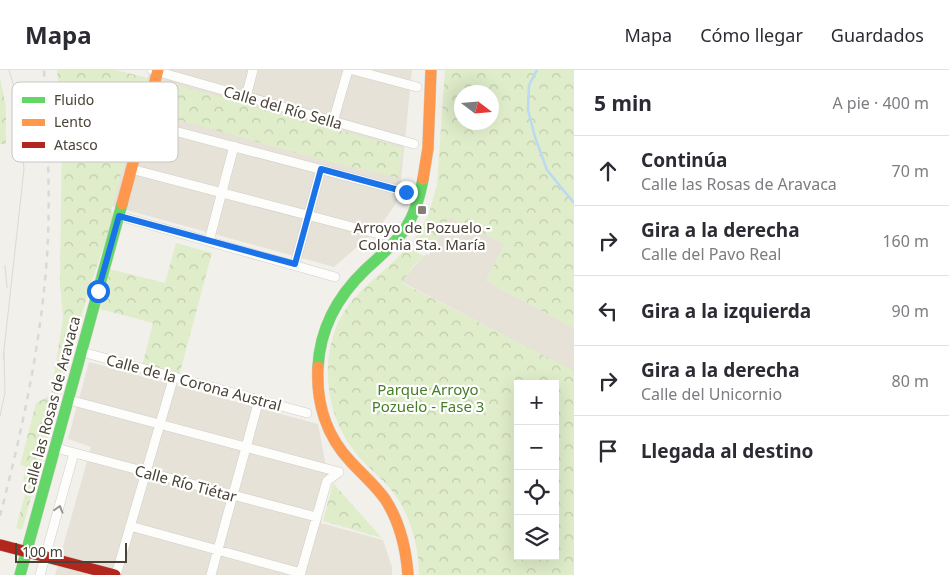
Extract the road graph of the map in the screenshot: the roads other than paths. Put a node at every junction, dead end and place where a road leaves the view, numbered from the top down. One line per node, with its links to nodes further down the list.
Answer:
1 (253, 70): 7 (street)
2 (348, 70): 8 (street)
3 (353, 70): 6 (street)
4 (431, 70): 45 (street)
5 (156, 71): 7 (street, Calle del Río Sella)
6 (418, 87)
7 (246, 97): 8 (street, Calle del Río Sella)
8 (333, 122): 10 (street, Calle del Río Sella)
9 (178, 132): 11 (street)
10 (414, 144)
11 (234, 146): 14 (street); 16 (street)
12 (133, 162): 13 (street, Calle las Rosas de Aravaca)
13 (131, 169): 16 (street); 17 (street, Calle las Rosas de Aravaca)
14 (321, 169): 15 (street); 18 (street)
15 (406, 192)
16 (221, 194): 18 (street); 20 (street)
17 (119, 216): 20 (street); 23 (street, Calle las Rosas de Aravaca)
18 (308, 216): 19 (street); 21 (street)
19 (383, 235)
20 (209, 241): 21 (street)
21 (295, 264): 22 (street)
22 (335, 277)
23 (82, 352): 24 (street, Calle de la Corona Austral); 25 (street, Calle las Rosas de Aravaca)
24 (174, 376): 26 (street, Calle de la Corona Austral); 28 (street)
25 (68, 400): 28 (street); 29 (street, Calle las Rosas de Aravaca)
26 (260, 400): 27 (street, Calle de la Corona Austral); 30 (street)
27 (307, 413)
28 (160, 425): 30 (street); 32 (street)
29 (56, 448): 31 (street, Calle Río Tiétar); 38 (street, Calle las Rosas de Aravaca)
30 (247, 448): 33 (street); 34 (street)
31 (74, 453): 32 (street, Calle Río Tiétar); 39 (street, one-way to 31)
32 (146, 472): 33 (street, Calle Río Tiétar); 35 (street)
33 (234, 495): 34 (street, Calle Río Tiétar); 37 (street)
34 (316, 517): 40 (street)
35 (130, 526): 37 (street); 43 (street)
36 (1, 545): 38 (street)
37 (218, 550): 40 (street); 44 (street)
38 (27, 551): 39 (street); 41 (street, Calle las Rosas de Aravaca)
39 (46, 556): 42 (street); 43 (street)
40 (301, 574)
41 (20, 575)
42 (40, 575)
43 (116, 575)
44 (211, 575)
45 (408, 575)

